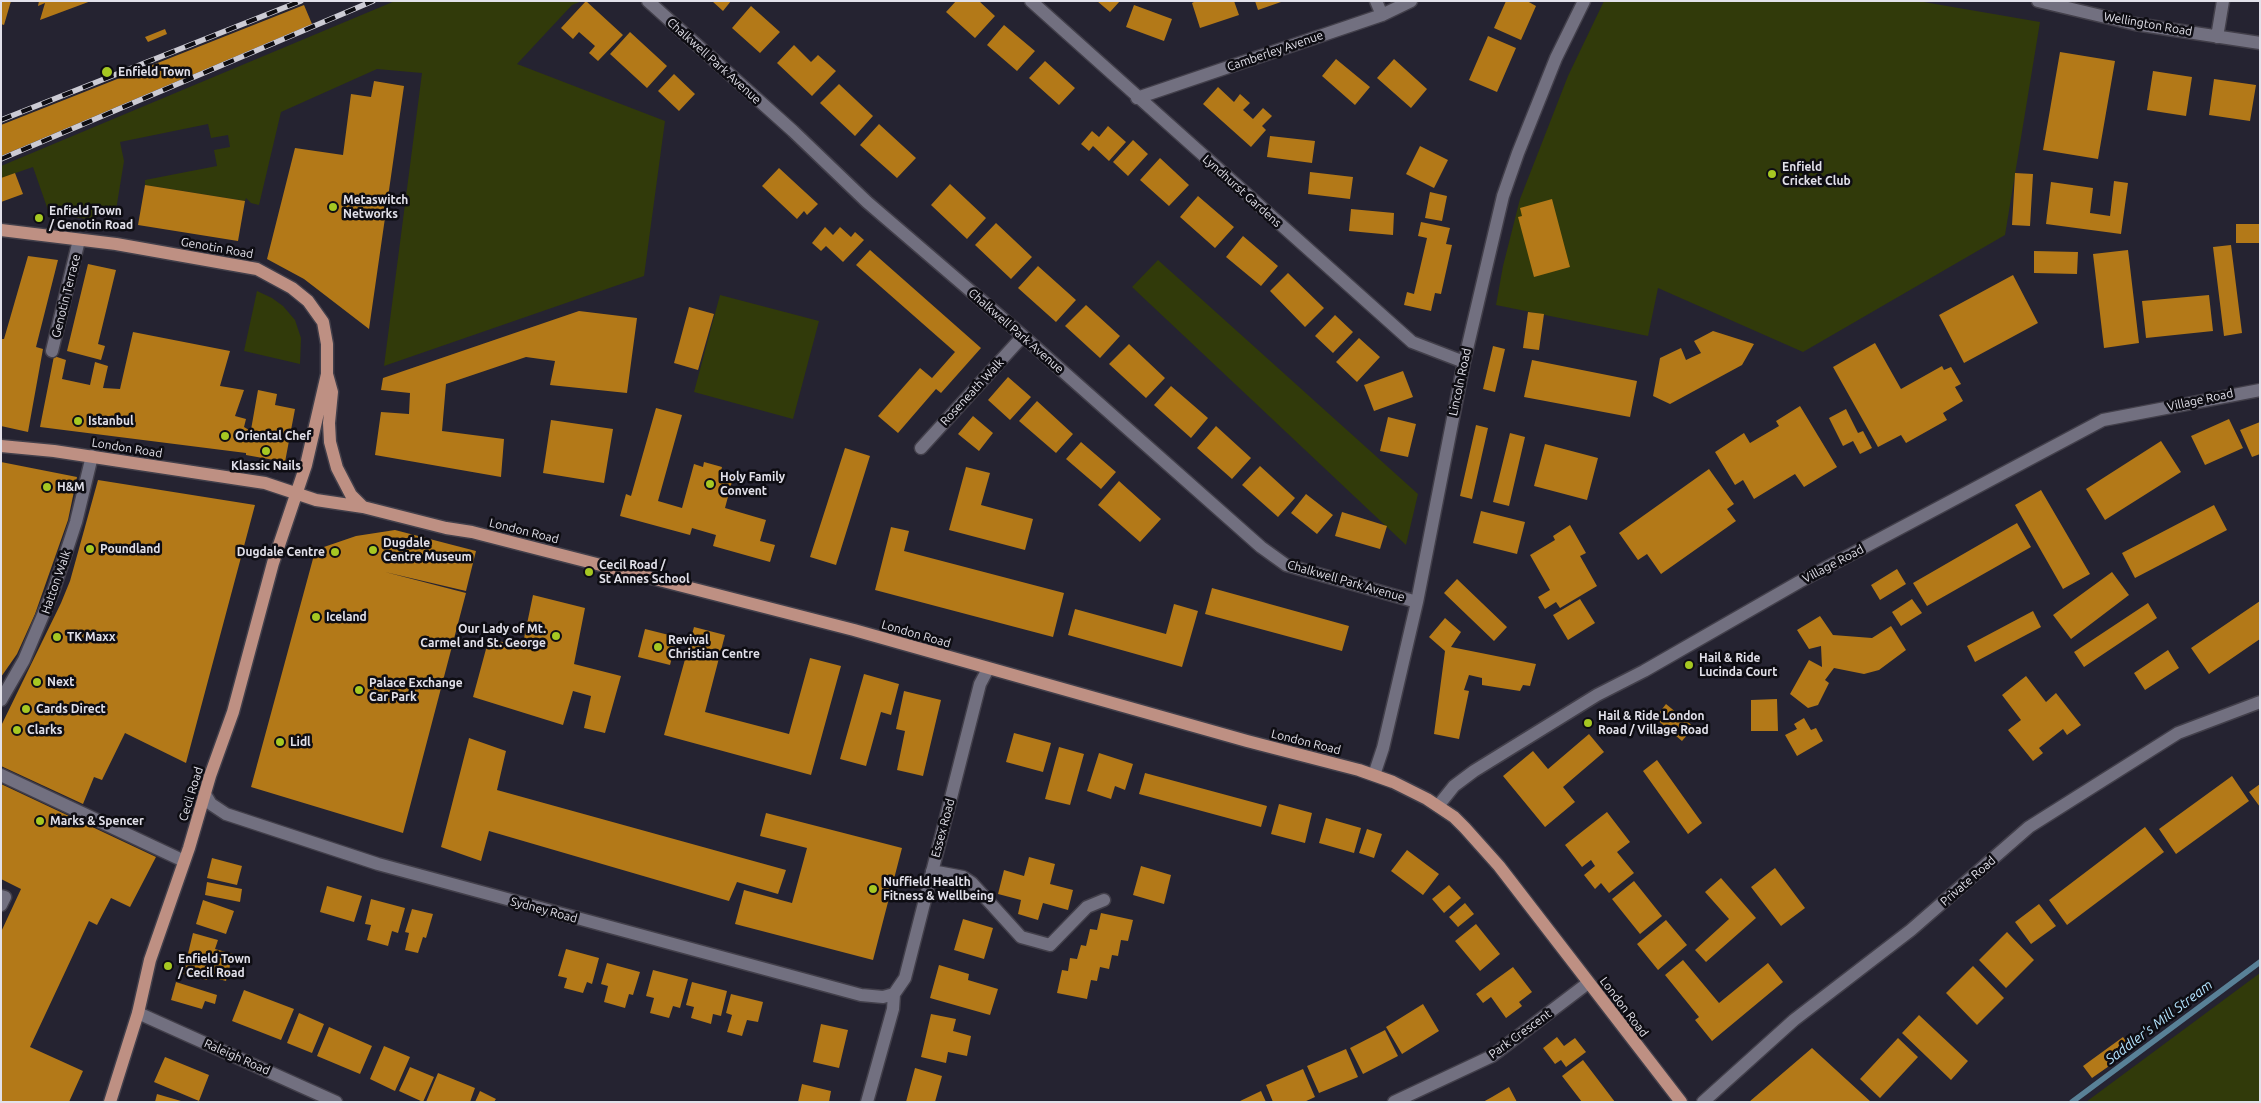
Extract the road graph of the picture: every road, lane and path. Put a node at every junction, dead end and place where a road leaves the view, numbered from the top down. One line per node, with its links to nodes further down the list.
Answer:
1 (648, 1): 14 (street, Chalkwell Park Avenue)
2 (1031, 1): 11 (street, Lyndhurst Gardens)
3 (1376, 1): 8 (street)
4 (1411, 1): 8 (street, Camberley Avenue)
5 (1584, 1): 16 (street, Lincoln Road)
6 (2038, 1): 9 (street, Wellington Road)
7 (2223, 1): 9 (street)
8 (1382, 15): 11 (street, Camberley Avenue)
9 (2216, 36): 10 (street, Wellington Road)
10 (2260, 43)
11 (1137, 98): 16 (street, Lyndhurst Gardens)
12 (1, 230): 13 (main road, Genotin Road)
13 (79, 240): 15 (street, Genotin Terrace); 17 (main road, Genotin Road)
14 (1024, 336): 20 (street, Roseneath Walk); 24 (street, Chalkwell Park Avenue)
15 (52, 351)
16 (1464, 362): 24 (street, Lincoln Road)
17 (326, 374): 22 (main road, Genotin Road); 23 (main road)
18 (2260, 390): 31 (street, Village Road)
19 (1, 446): 21 (main road, London Road)
20 (921, 448)
21 (92, 456): 22 (main road, London Road); 26 (street, Hatton Walk)
22 (297, 493): 23 (main road, London Road); 30 (main road, Cecil Road)
23 (363, 507): 25 (main road, London Road)
24 (1417, 602): 29 (street, Lincoln Road)
25 (988, 669): 29 (main road, London Road); 33 (street, Essex Road)
26 (1, 700)
27 (2260, 702): 45 (street, Private Road)
28 (1, 775): 32 (street)
29 (1374, 775): 31 (main road, London Road)
30 (205, 794): 32 (main road, Cecil Road); 38 (street, Sydney Road)
31 (1438, 806): 37 (main road, London Road)
32 (184, 861): 39 (main road, Cecil Road)
33 (932, 871): 35 (street); 38 (street, Essex Road)
34 (1, 896): 36 (street)
35 (1104, 900)
36 (1, 905)
37 (1588, 983): 43 (street, Park Crescent); 44 (main road, London Road)
38 (894, 994): 42 (street, Essex Road)
39 (138, 1013): 40 (main road, Cecil Road); 41 (street, Raleigh Road)
40 (110, 1102)
41 (336, 1102)
42 (867, 1102)
43 (1394, 1102)
44 (1681, 1102)
45 (1703, 1102)

